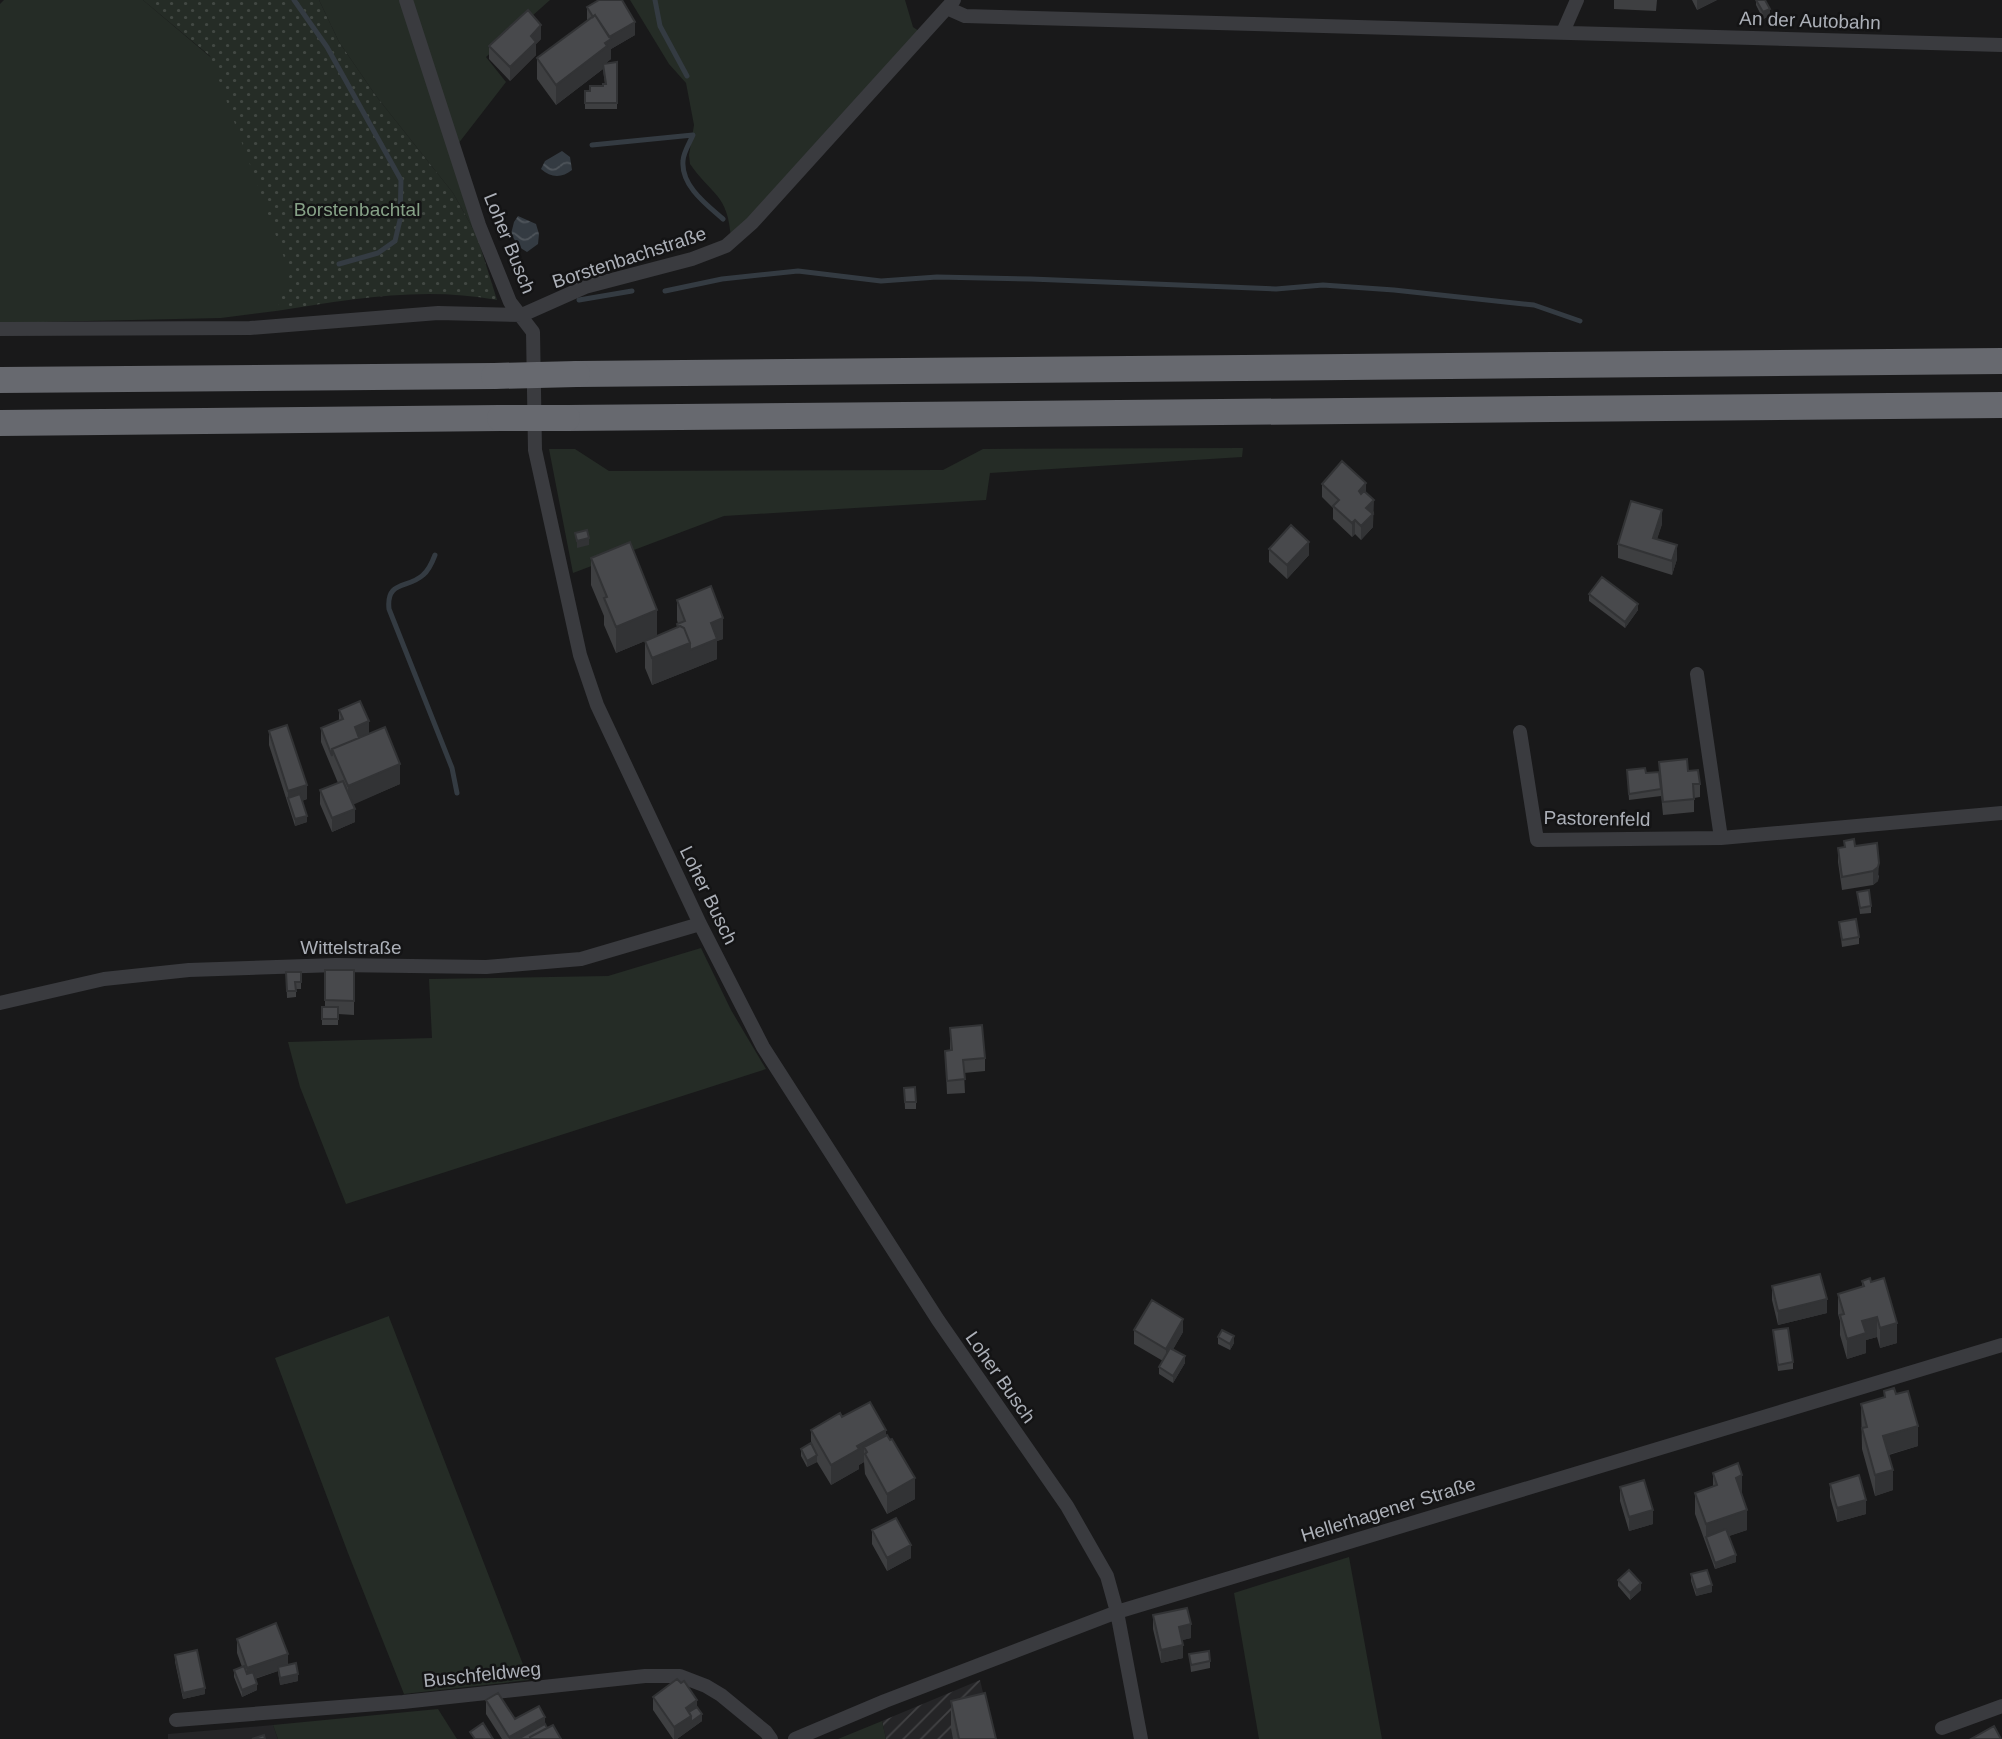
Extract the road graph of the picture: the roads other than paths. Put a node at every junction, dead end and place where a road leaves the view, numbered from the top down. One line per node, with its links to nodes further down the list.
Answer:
1 (406, 0): 6 (street, Loher Busch)
2 (1577, 0): 4 (street)
3 (950, 4): 4 (street, An der Autobahn); 6 (street, Borstenbachstraße)
4 (1563, 32): 5 (street, An der Autobahn)
5 (2002, 45)
6 (522, 315): 7 (street, Borstenbachstraße); 16 (street, Loher Busch)
7 (0, 329)
8 (2002, 361): 9 (highway, bridge)
9 (0, 380)
10 (2002, 405): 11 (highway, bridge)
11 (0, 423)
12 (1697, 674): 15 (street)
13 (1520, 732): 15 (street, Pastorenfeld)
14 (2002, 813): 15 (street, Pastorenfeld)
15 (1721, 838)
16 (701, 924): 17 (street, Wittelstraße); 19 (street, Loher Busch)
17 (0, 1003)
18 (2002, 1345): 19 (street, Hellerhagener Straße)
19 (1117, 1612): 24 (street, Hellerhagener Straße); 25 (street, Loher Busch)
20 (2002, 1706): 22 (street)
21 (176, 1720): 23 (street, Buschfeldweg)
22 (1941, 1728)
23 (771, 1739)
24 (795, 1739)
25 (1141, 1739)

